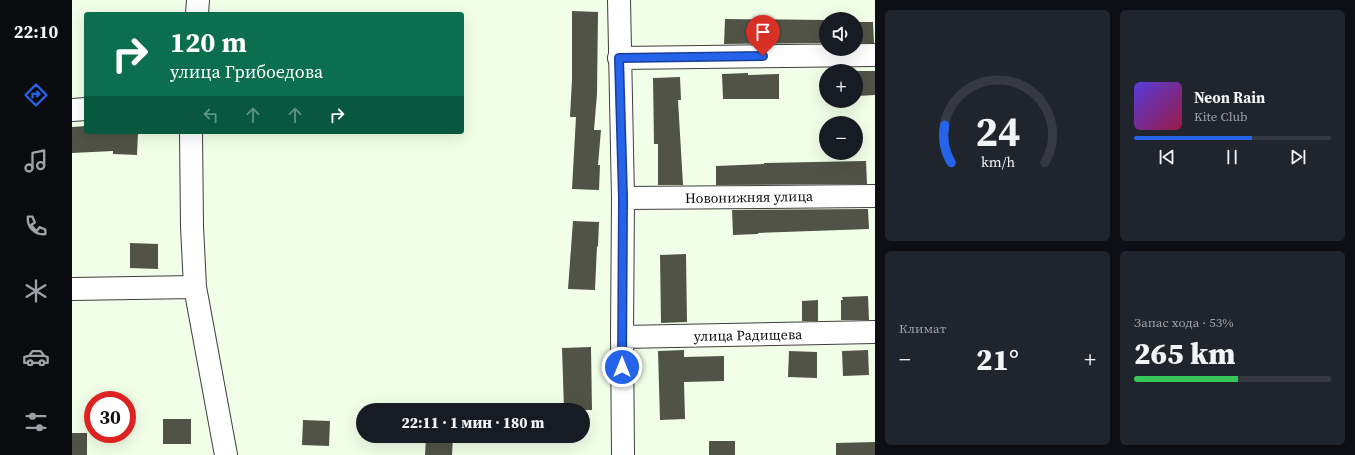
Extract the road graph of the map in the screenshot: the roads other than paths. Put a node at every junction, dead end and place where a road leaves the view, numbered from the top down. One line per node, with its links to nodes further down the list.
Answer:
1 (198, 0): 3 (street)
2 (619, 0): 5 (street)
3 (197, 12)
4 (875, 55): 5 (street)
5 (619, 58): 10 (street)
6 (84, 109): 7 (street)
7 (72, 110)
8 (191, 134): 11 (street)
9 (875, 196): 10 (street, Новонижняя улица)
10 (623, 198): 14 (street)
11 (195, 287): 12 (street); 15 (street)
12 (72, 289)
13 (875, 332): 14 (street, улица Радищева)
14 (622, 337): 16 (street)
15 (226, 455)
16 (623, 455)

